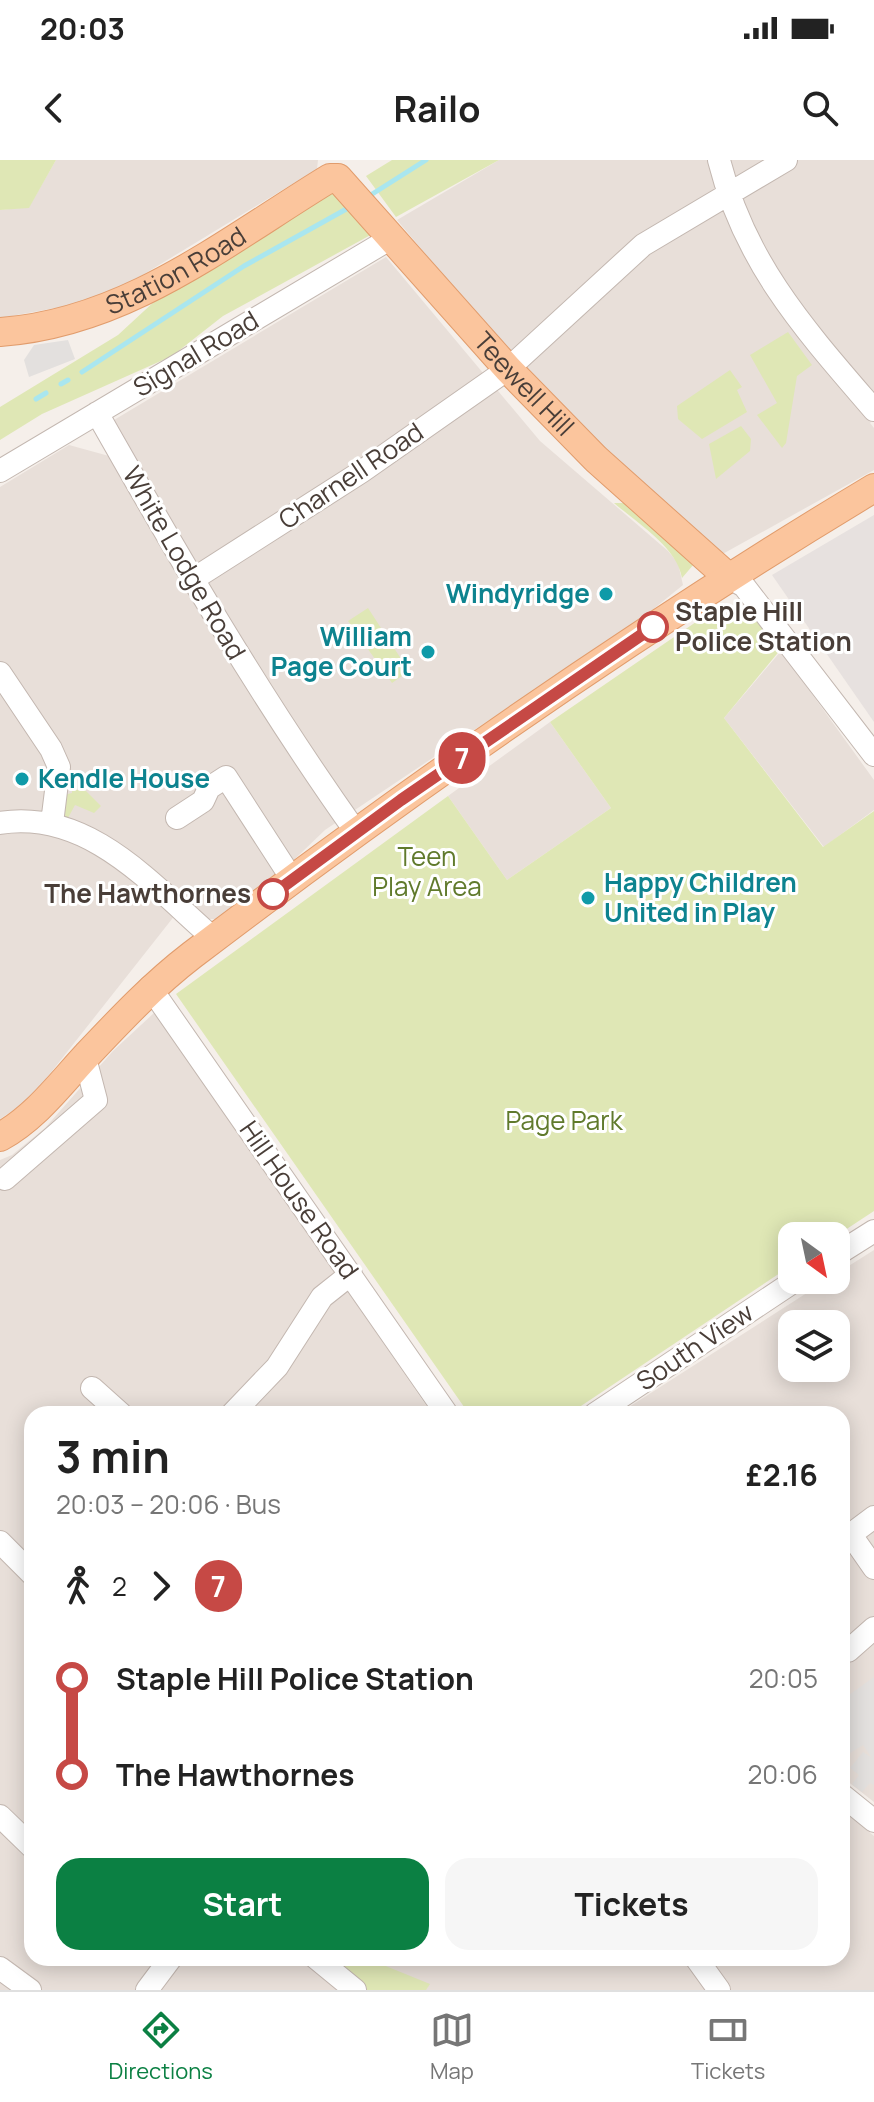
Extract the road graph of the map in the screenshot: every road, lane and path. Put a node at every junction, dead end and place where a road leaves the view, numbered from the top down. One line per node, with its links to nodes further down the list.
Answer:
1 (719, 160): 4 (street)
2 (786, 160): 4 (street, Charnell Road)
3 (342, 176): 5 (main road, Teewell Hill); 6 (main road, Station Road)
4 (727, 193): 7 (street, Charnell Road); 8 (street)
5 (388, 232): 7 (main road, Teewell Hill); 9 (street, Signal Road)
6 (0, 332)
7 (508, 369): 12 (main road, Teewell Hill); 13 (street, Charnell Road)
8 (874, 410)
9 (97, 413): 10 (street, Signal Road); 13 (street, White Lodge Road)
10 (0, 471)
11 (874, 488): 12 (main road)
12 (728, 577): 15 (street); 19 (main road)
13 (192, 580): 19 (street, White Lodge Road)
14 (5, 666): 18 (street)
15 (874, 754)
16 (177, 818): 20 (street)
17 (0, 823): 18 (street)
18 (52, 823): 21 (street)
19 (356, 832): 20 (main road)
20 (292, 879): 21 (main road)
21 (213, 938): 22 (main road)
22 (150, 987): 23 (main road); 28 (street, Hill House Road)
23 (85, 1058): 24 (main road); 25 (street)
24 (0, 1137)
25 (5, 1179)
26 (874, 1231): 27 (street)
27 (850, 1246)
28 (351, 1274): 32 (street); 33 (street, Hill House Road)
29 (778, 1292): 34 (street, South View)
30 (92, 1388): 31 (street)
31 (112, 1406)
32 (240, 1406)
33 (442, 1406)
34 (607, 1406)
35 (874, 1517): 36 (street)
36 (850, 1535)
37 (0, 1542): 39 (street)
38 (850, 1542): 40 (street)
39 (24, 1566)
40 (874, 1568)
41 (874, 1628): 42 (street)
42 (850, 1649)
43 (850, 1802): 45 (street)
44 (0, 1816): 46 (street)
45 (874, 1821)
46 (24, 1839)
47 (164, 1966): 52 (street)
48 (326, 1966): 53 (street)
49 (702, 1966): 54 (street)
50 (0, 1969): 51 (street)
51 (30, 1990)
52 (147, 1990)
53 (355, 1990)
54 (719, 1990)

